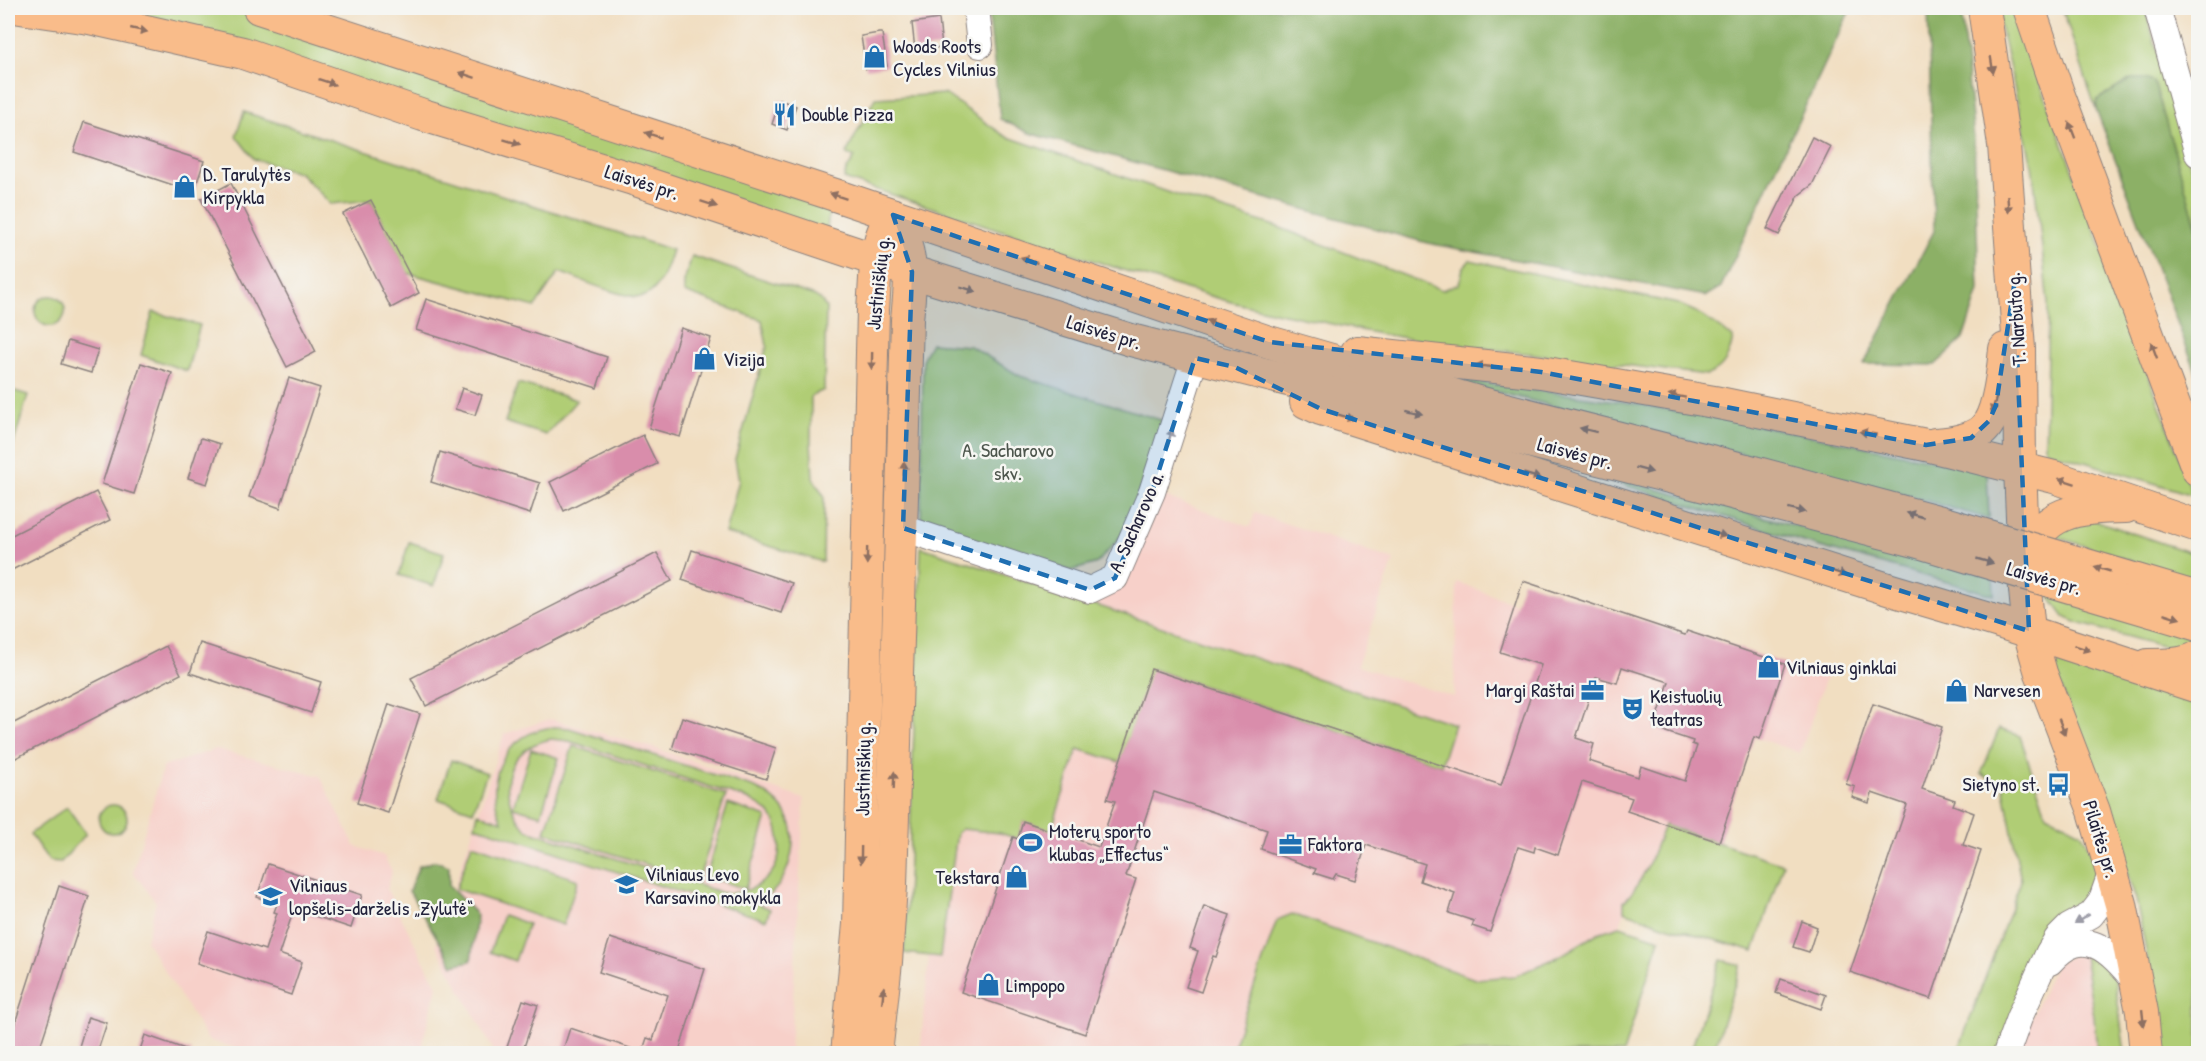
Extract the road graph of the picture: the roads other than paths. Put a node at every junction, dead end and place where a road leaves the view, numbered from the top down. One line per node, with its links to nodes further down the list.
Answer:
1 (20, 8): 10 (main road, Laisvės pr., one-way to 10)
2 (259, 8): 9 (main road, Laisvės pr., one-way to 2)
3 (976, 8): 7 (street)
4 (1984, 8): 12 (main road, T. Narbuto g., one-way to 12)
5 (2029, 8): 16 (main road, one-way to 5)
6 (2157, 8): 8 (street)
7 (980, 45)
8 (2199, 154)
9 (893, 215): 10 (main road, Justiniškių g.); 11 (main road, Justiniškių g.); 13 (main road, Laisvės pr., one-way to 9)
10 (878, 260): 11 (main road, Laisvės pr.); 35 (main road, Justiniškių g., one-way to 35)
11 (912, 272): 14 (main road, Laisvės pr., one-way to 14); 24 (main road, Justiniškių g., one-way to 11)
12 (2014, 286): 18 (main road, one-way to 18); 19 (main road, T. Narbuto g.)
13 (1269, 342): 18 (main road, Laisvės pr., one-way to 13); 21 (main road, Laisvės pr., one-way to 13)
14 (1195, 358): 15 (main road, Laisvės pr.); 24 (street, A. Sacharovo a., one-way to 14)
15 (1235, 367): 21 (main road, Laisvės pr., one-way to 21); 28 (main road, one-way to 28)
16 (2175, 404): 17 (main road); 20 (main road)
17 (2199, 444)
18 (1926, 445): 19 (main road, Laisvės pr.)
19 (2020, 468): 22 (main road, Laisvės pr., one-way to 19); 25 (main road, T. Narbuto g.)
20 (2199, 470)
21 (1743, 483): 26 (main road, Laisvės pr., one-way to 21, bridge); 27 (main road, Laisvės pr., one-way to 27, bridge)
22 (2142, 507): 23 (main road, Laisvės pr.); 25 (main road)
23 (2199, 526)
24 (903, 528): 36 (main road, Justiniškių g., one-way to 24)
25 (2025, 584): 28 (main road, T. Narbuto g.)
26 (2199, 598)
27 (2199, 625)
28 (2029, 631): 30 (main road, one-way to 30); 32 (main road, Pilaitės pr., one-way to 32)
29 (2199, 657): 30 (main road)
30 (2135, 665): 31 (main road)
31 (2199, 687)
32 (2112, 871): 33 (street, one-way to 33); 34 (main road, Pilaitės pr.)
33 (2038, 975): 34 (street); 37 (street)
34 (2137, 983): 38 (main road, Pilaitės pr., one-way to 38)
35 (847, 1053)
36 (876, 1053)
37 (2006, 1053)
38 (2146, 1053)

